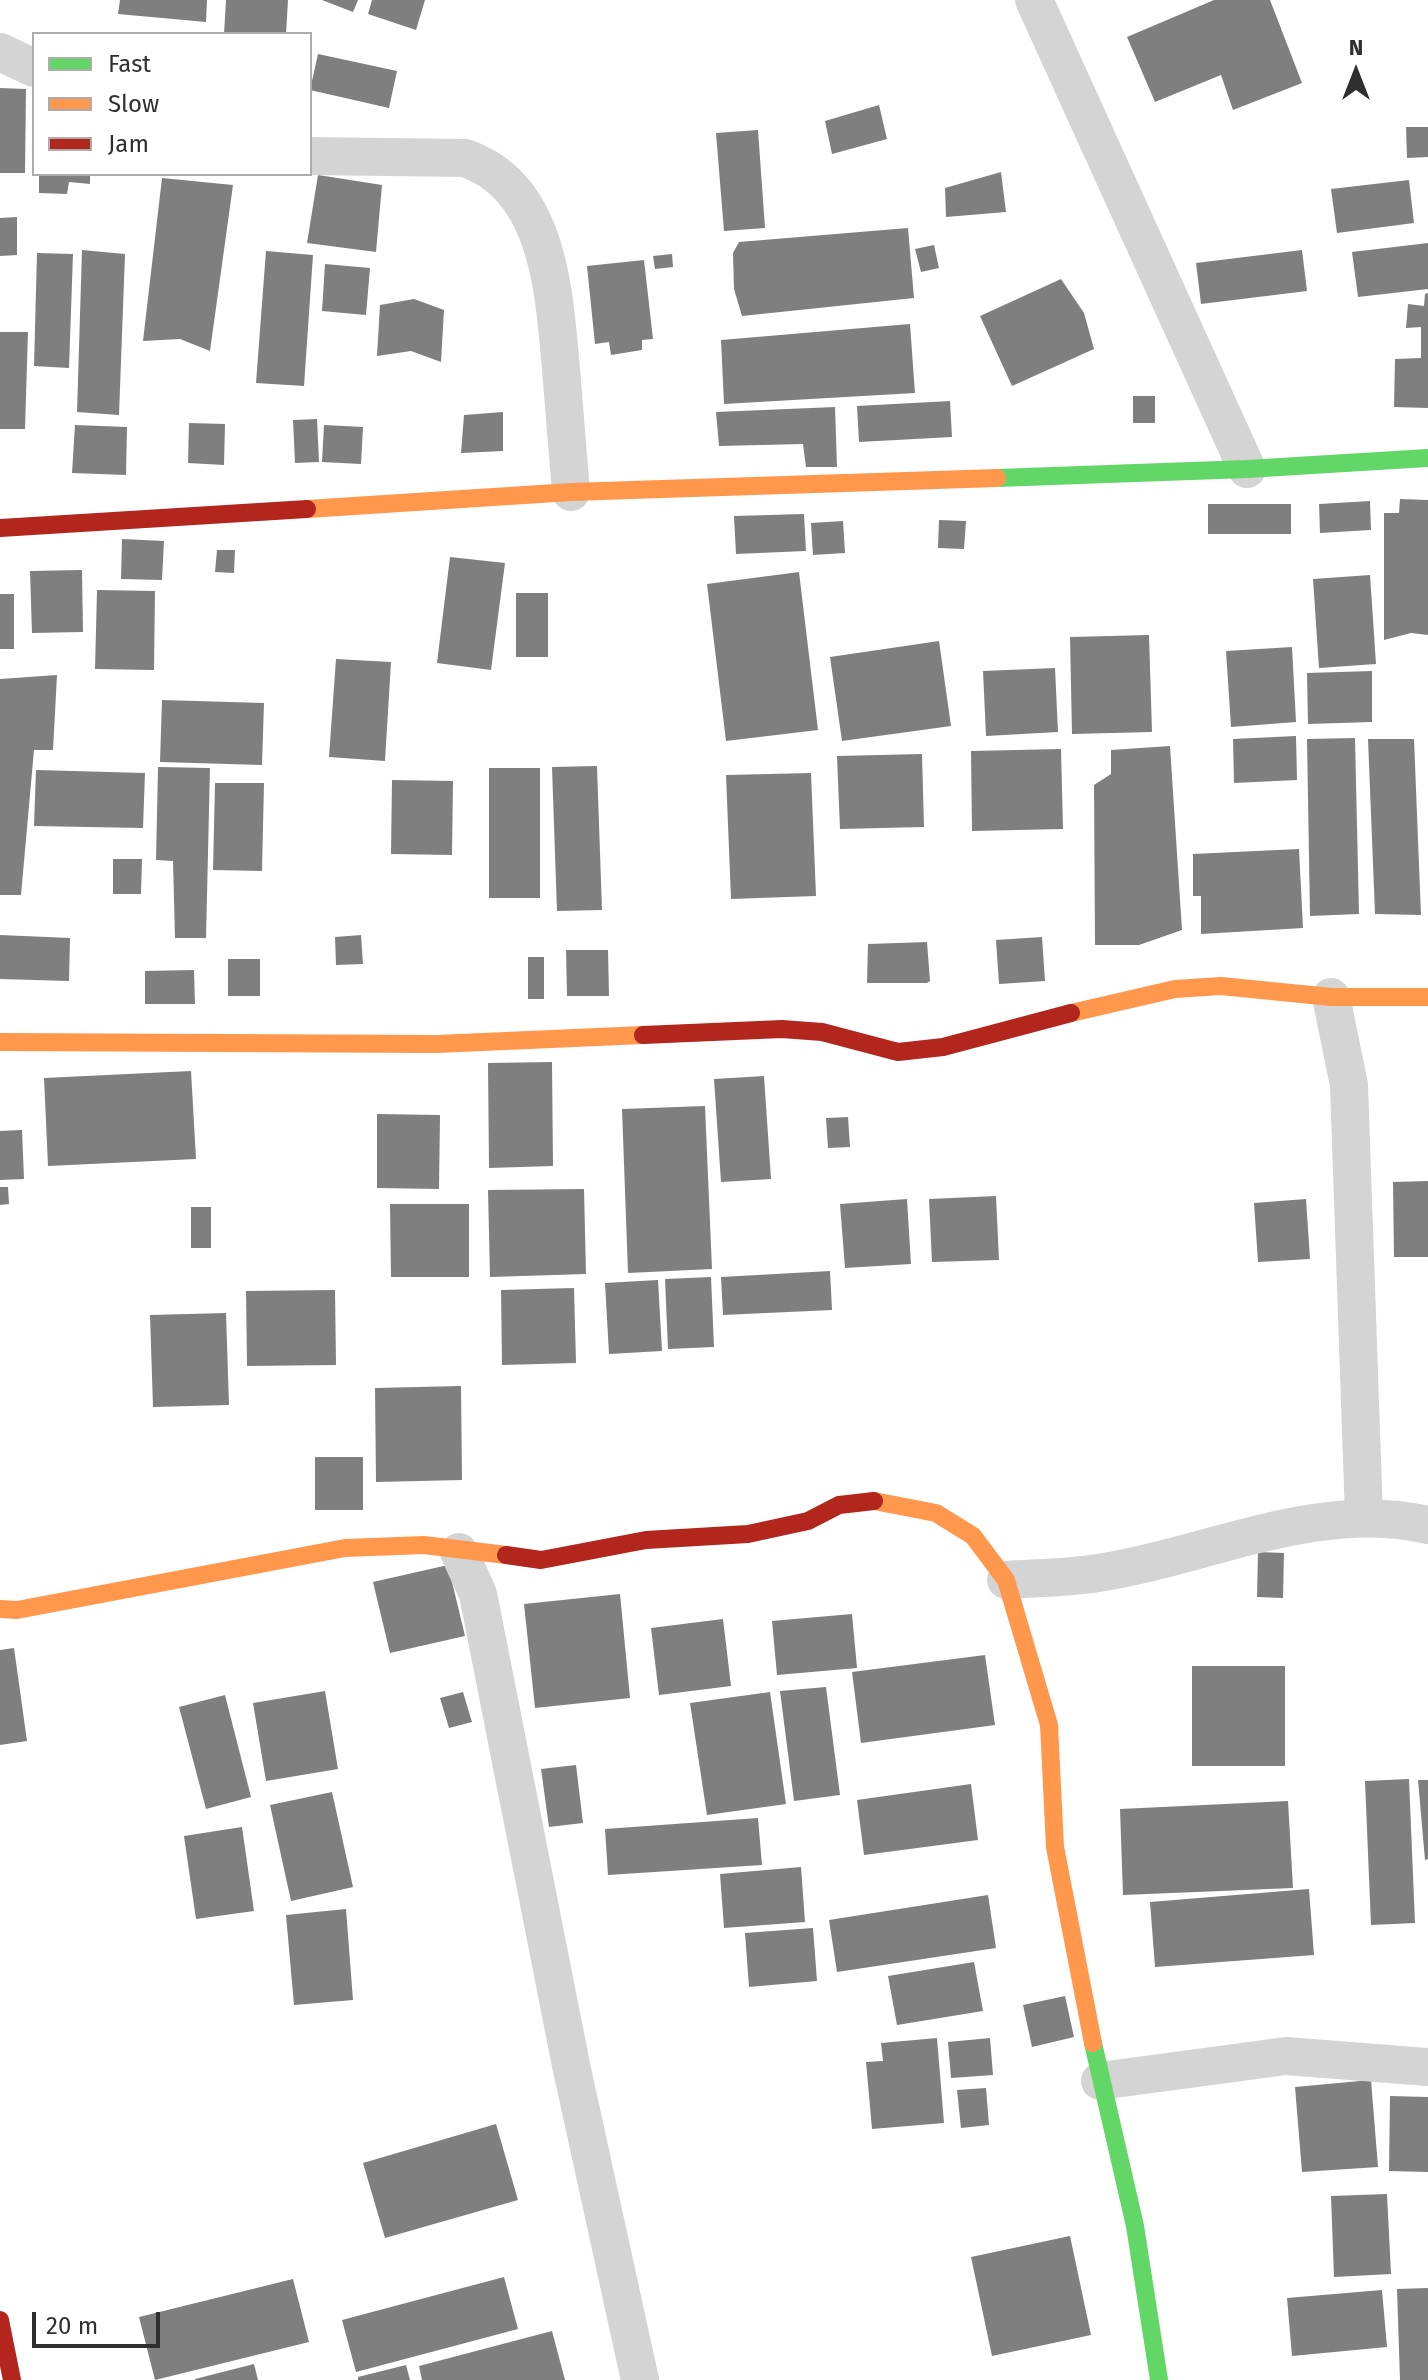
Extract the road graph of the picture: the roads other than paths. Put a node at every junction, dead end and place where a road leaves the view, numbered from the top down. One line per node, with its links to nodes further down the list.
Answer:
1 (1034, 0): 6 (street)
2 (0, 52): 3 (street)
3 (32, 67)
4 (312, 156): 7 (street)
5 (1428, 458): 6 (street)
6 (1247, 469): 7 (street)
7 (571, 492): 8 (street)
8 (0, 528)
9 (1331, 997): 10 (street); 11 (street); 12 (street)
10 (1428, 997)
11 (0, 1042)
12 (1364, 1517): 13 (street); 15 (street)
13 (1428, 1525)
14 (459, 1552): 15 (street); 16 (street); 21 (street)
15 (1006, 1580): 18 (street)
16 (0, 1609)
17 (1428, 2067): 18 (street)
18 (1100, 2081): 22 (street)
19 (0, 2320): 20 (street)
20 (12, 2380)
21 (640, 2380)
22 (1159, 2380)

